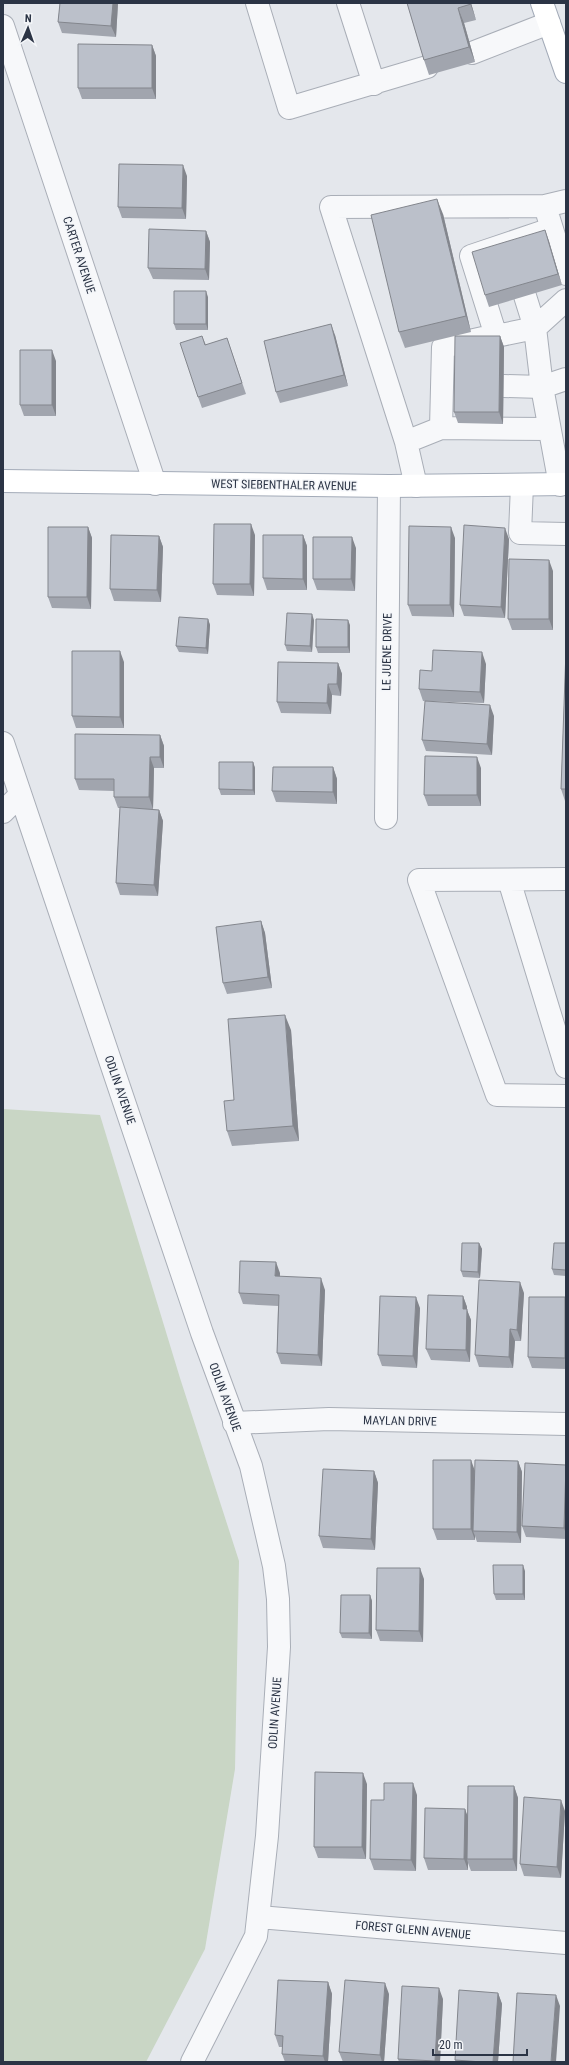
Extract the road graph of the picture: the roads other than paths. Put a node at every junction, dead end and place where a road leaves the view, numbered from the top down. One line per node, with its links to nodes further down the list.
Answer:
1 (257, 3): 10 (street)
2 (348, 3): 10 (street)
3 (542, 3): 4 (main road)
4 (549, 23): 6 (street); 8 (main road)
5 (3, 26): 9 (street, CARTER AVENUE)
6 (472, 53)
7 (427, 67): 10 (street)
8 (566, 72)
9 (11, 75): 25 (street, CARTER AVENUE)
10 (374, 84)
11 (556, 204): 12 (street); 23 (street)
12 (551, 229): 13 (street); 17 (street)
13 (566, 274)
14 (525, 296): 16 (street)
15 (566, 300): 16 (street)
16 (535, 328): 17 (street); 20 (street)
17 (496, 336): 21 (street)
18 (566, 379): 20 (street)
19 (504, 386): 20 (street)
20 (542, 387): 22 (street)
21 (441, 428): 22 (street); 23 (street)
22 (548, 429): 26 (street)
23 (406, 442): 29 (street)
24 (3, 481): 25 (main road, WEST SIEBENTHALER AVENUE)
25 (155, 484): 28 (main road, WEST SIEBENTHALER AVENUE)
26 (563, 484): 27 (main road, WEST SIEBENTHALER AVENUE)
27 (522, 485): 29 (main road, WEST SIEBENTHALER AVENUE); 30 (street)
28 (389, 486): 29 (main road, WEST SIEBENTHALER AVENUE); 34 (street, LE JUENE DRIVE)
29 (416, 486)
30 (566, 534)
31 (3, 743): 32 (street, ODLIN AVENUE)
32 (20, 795): 33 (street); 39 (street, ODLIN AVENUE)
33 (3, 812)
34 (386, 818)
35 (566, 879): 36 (street)
36 (509, 880): 37 (street); 38 (street)
37 (566, 1067)
38 (566, 1096)
39 (234, 1423): 40 (street, MAYLAN DRIVE); 41 (street, ODLIN AVENUE)
40 (566, 1424)
41 (259, 1918): 42 (street, FOREST GLENN AVENUE); 43 (street, ODLIN AVENUE)
42 (566, 1943)
43 (192, 2062)

